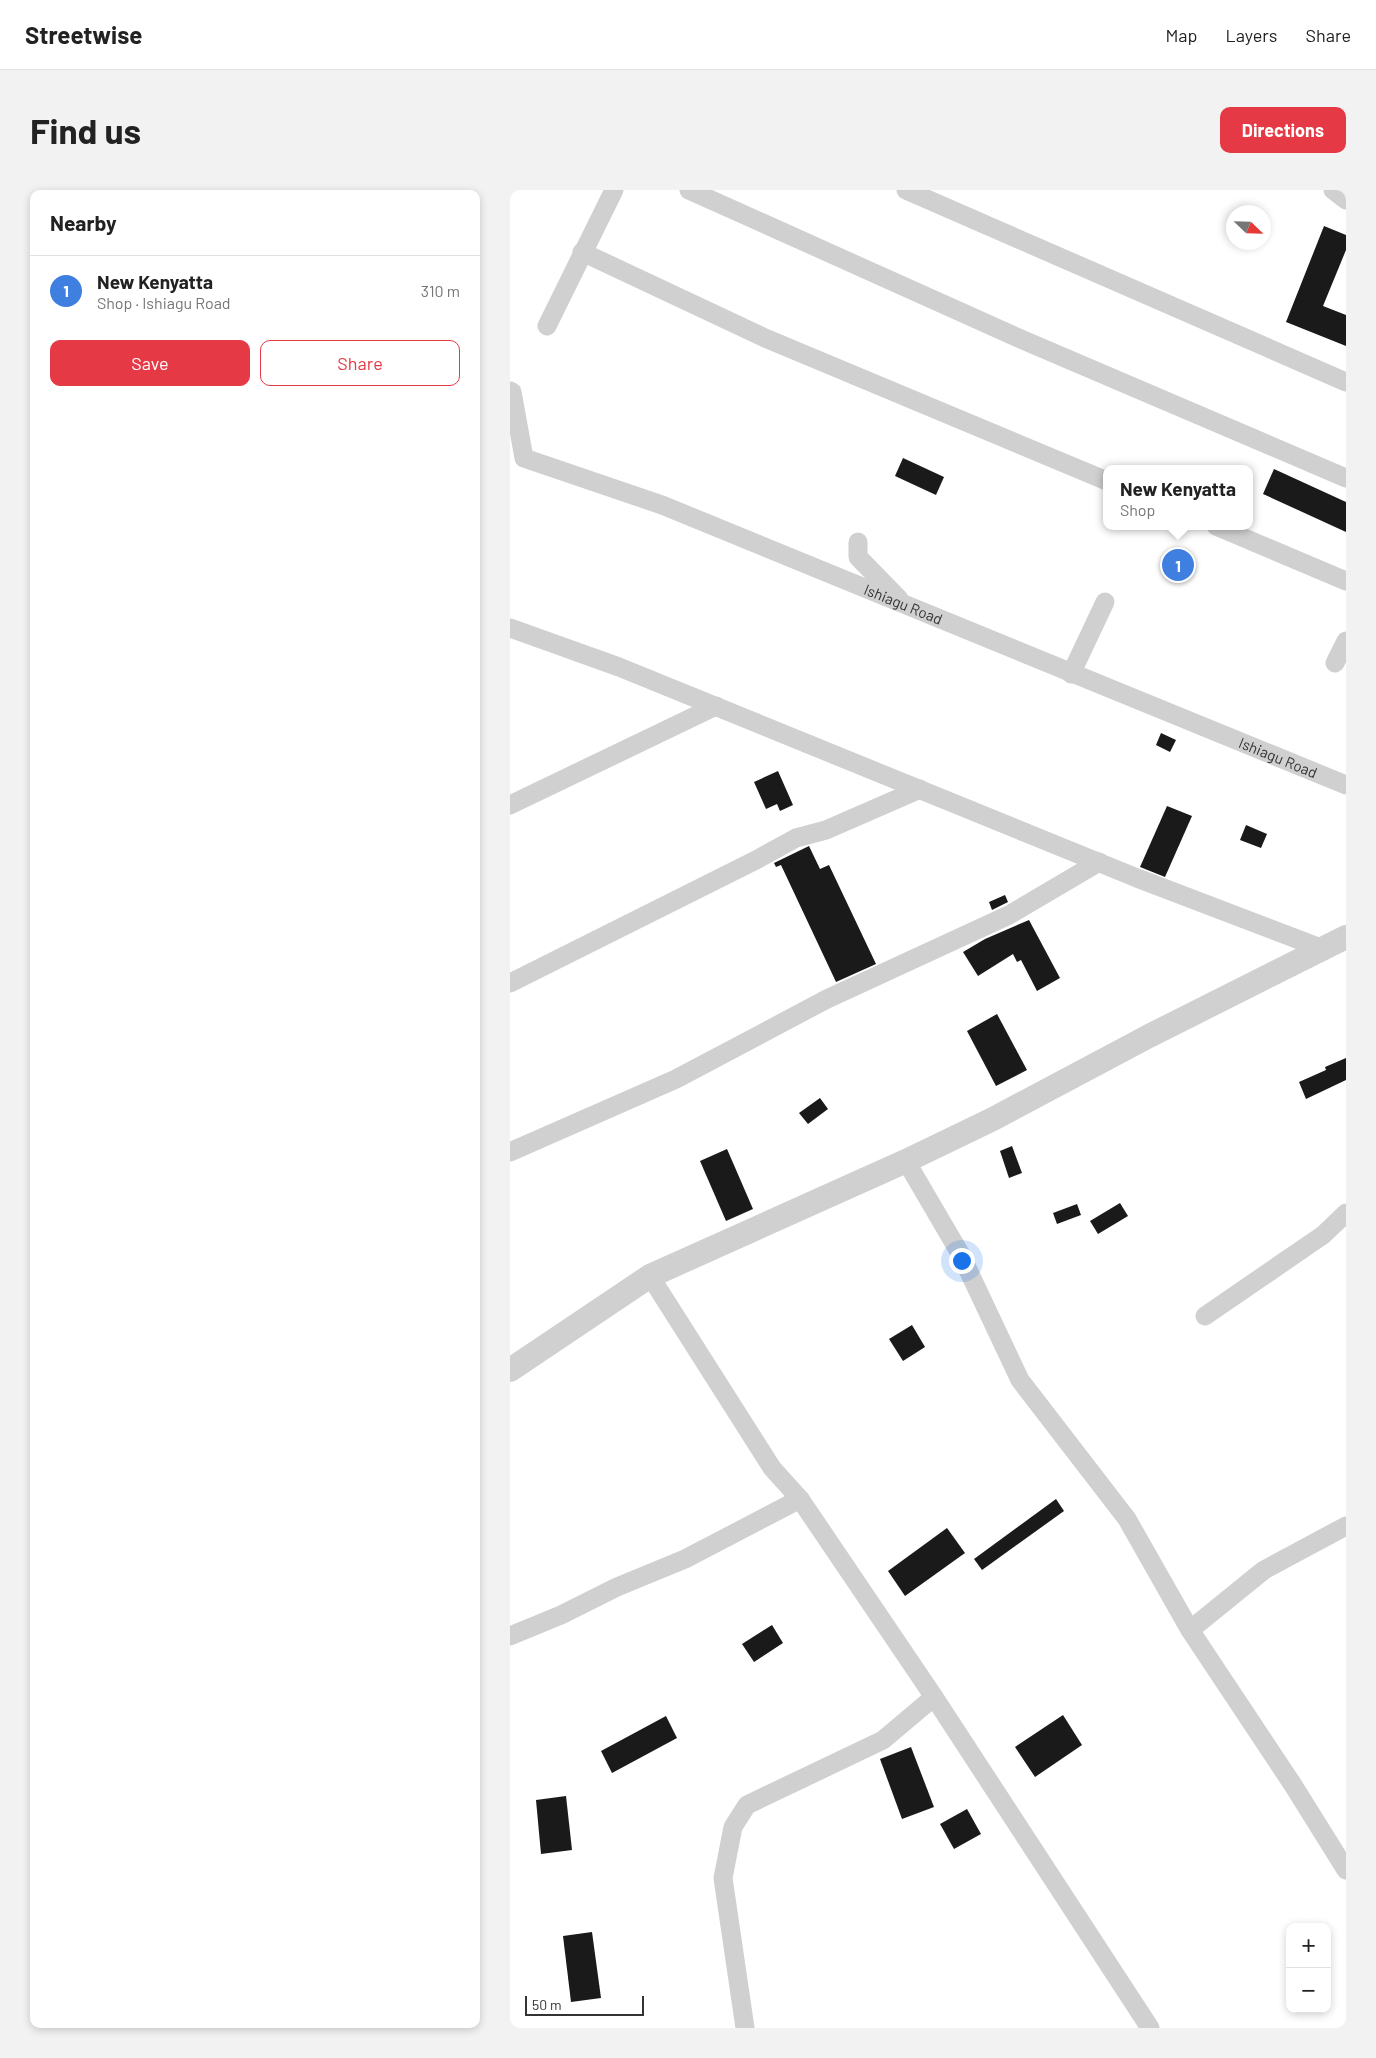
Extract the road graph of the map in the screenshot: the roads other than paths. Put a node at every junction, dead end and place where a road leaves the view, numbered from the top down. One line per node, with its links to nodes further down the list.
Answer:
1 (614, 190): 6 (street)
2 (689, 190): 10 (street)
3 (906, 190): 8 (street)
4 (1333, 190): 5 (street)
5 (1346, 200)
6 (582, 252): 7 (street); 11 (street)
7 (547, 326)
8 (1346, 382)
9 (510, 391): 16 (street, Ishiagu Road)
10 (1346, 478)
11 (1103, 479)
12 (1225, 530): 14 (street)
13 (858, 542): 16 (street)
14 (1346, 581)
15 (1105, 602): 20 (street)
16 (905, 605): 20 (street, Ishiagu Road)
17 (510, 628): 21 (street)
18 (1346, 641): 19 (street)
19 (1334, 663)
20 (1071, 674): 22 (street, Ishiagu Road)
21 (716, 706): 23 (street); 24 (street)
22 (1346, 785)
23 (920, 789): 25 (street); 28 (street)
24 (510, 805)
25 (1098, 862): 27 (street); 29 (street)
26 (1346, 937): 27 (street)
27 (1323, 949): 30 (street)
28 (510, 982)
29 (510, 1152)
30 (906, 1162): 32 (street); 37 (street)
31 (1346, 1214): 33 (street)
32 (650, 1276): 34 (street); 35 (street)
33 (1205, 1316)
34 (510, 1370)
35 (800, 1499): 38 (street); 39 (street)
36 (1346, 1526): 37 (street)
37 (1190, 1630): 40 (street)
38 (510, 1636)
39 (934, 1697): 41 (street); 42 (street)
40 (1346, 1870)
41 (745, 2028)
42 (1150, 2028)

